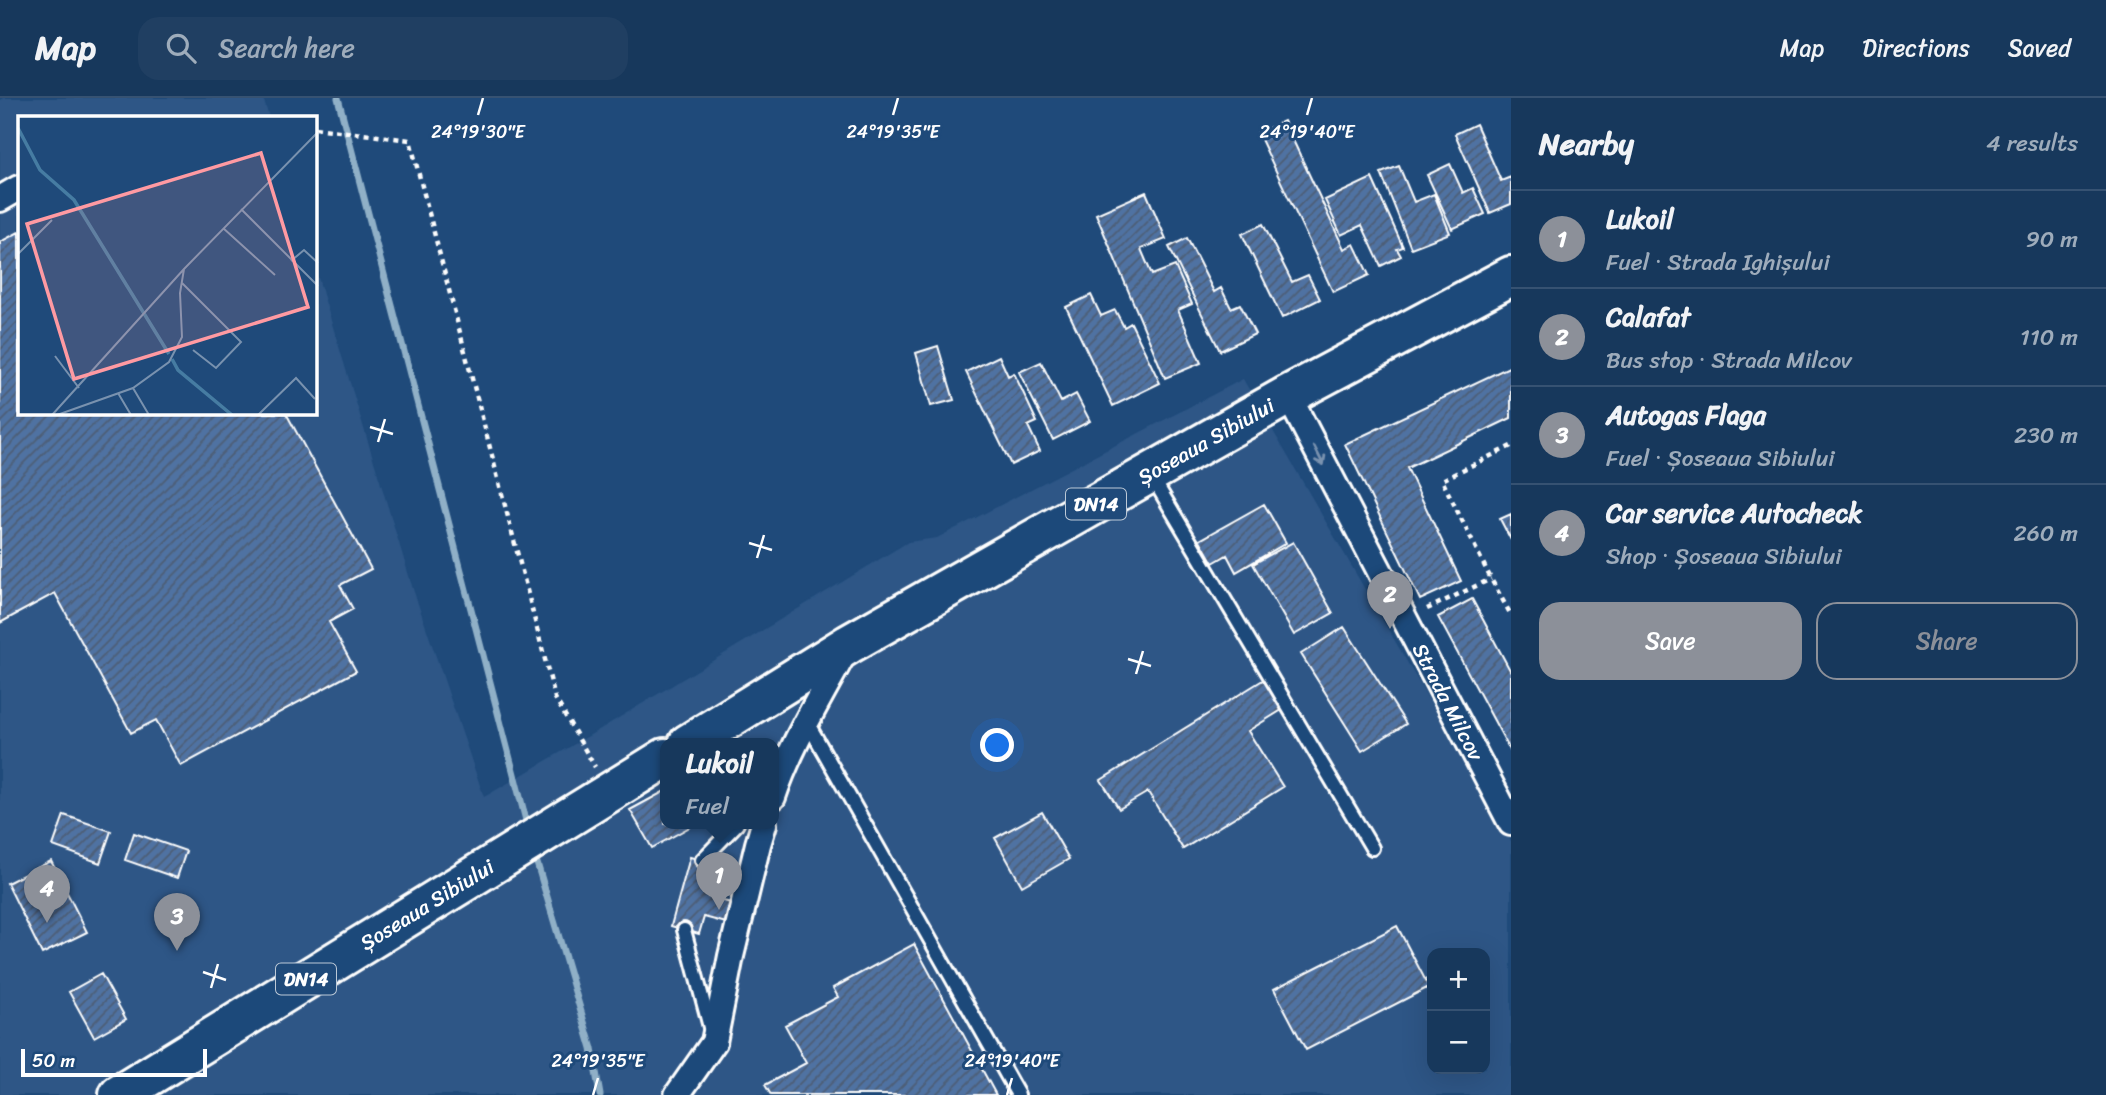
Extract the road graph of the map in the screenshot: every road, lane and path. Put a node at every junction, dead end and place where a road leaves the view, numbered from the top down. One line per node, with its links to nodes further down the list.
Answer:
1 (317, 128): 17 (path)
2 (18, 189): 3 (street)
3 (0, 199)
4 (1511, 276): 5 (main road, Șoseaua Sibiului / DN14)
5 (1288, 395): 7 (main road, Șoseaua Sibiului / DN14); 10 (street, Strada Milcov, one-way to 10)
6 (1511, 446): 8 (path)
7 (1150, 474): 11 (main road, Șoseaua Sibiului / DN14); 21 (lane)
8 (1491, 579): 9 (path); 10 (path)
9 (1511, 615)
10 (1404, 620): 16 (street, Strada Milcov)
11 (849, 644): 12 (street); 13 (main road, Șoseaua Sibiului / DN14)
12 (807, 722): 15 (street); 27 (lane)
13 (698, 738)
14 (660, 761): 17 (main road, Șoseaua Sibiului / DN14)
15 (779, 780)
16 (1503, 789): 18 (street, Strada Milcov)
17 (599, 798): 25 (main road, Șoseaua Sibiului / DN14)
18 (1511, 823)
19 (732, 829): 22 (lane)
20 (762, 829): 24 (street)
21 (1372, 848)
22 (702, 860)
23 (684, 930): 24 (lane)
24 (714, 1042): 26 (street)
25 (119, 1095)
26 (677, 1095)
27 (1018, 1095)

